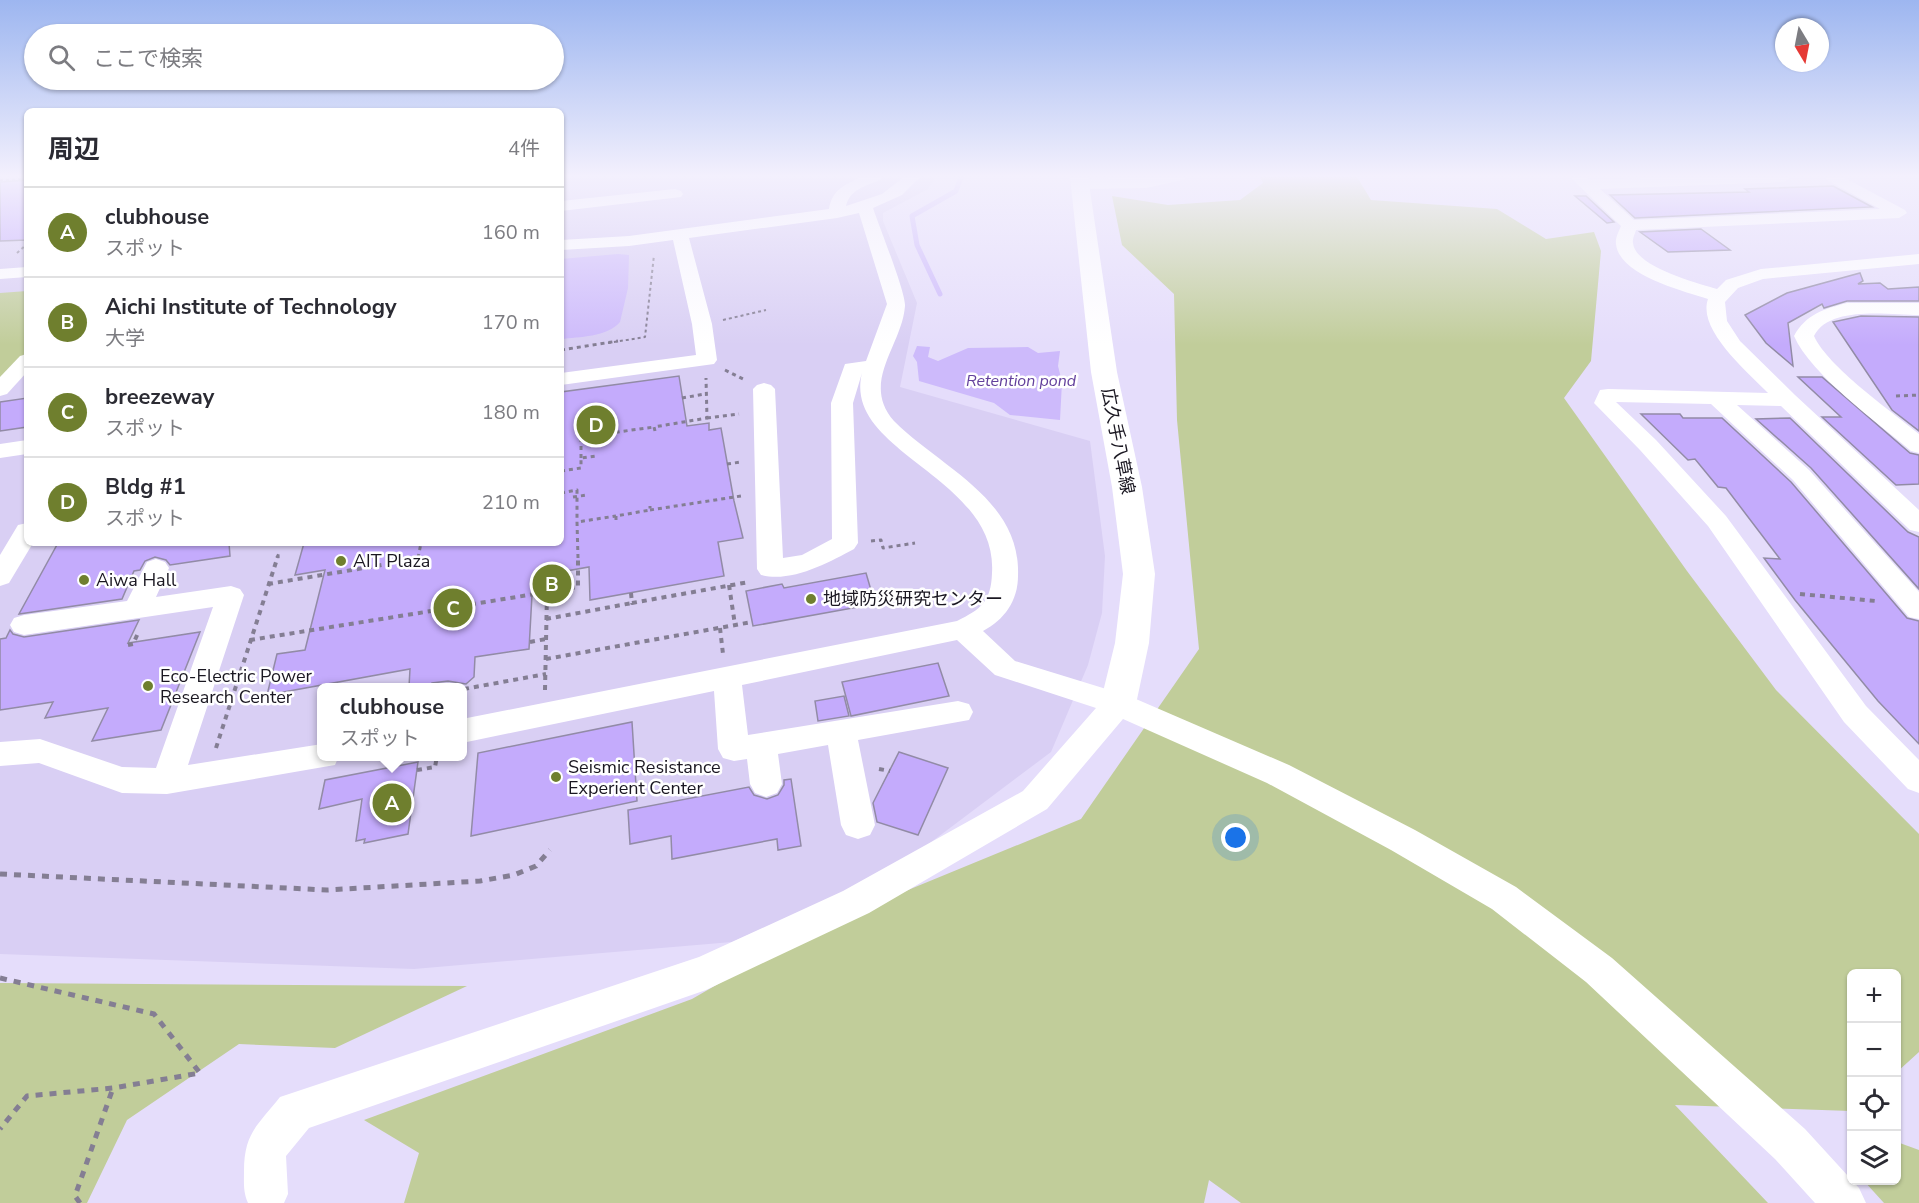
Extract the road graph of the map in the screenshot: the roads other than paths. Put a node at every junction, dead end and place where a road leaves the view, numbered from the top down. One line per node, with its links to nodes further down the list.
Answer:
1 (668, 233): 6 (street)
2 (686, 233): 6 (street)
3 (873, 233): 14 (street)
4 (1086, 233): 32 (main road, 広久手八草線)
5 (1626, 233): 11 (street)
6 (680, 234): 7 (street); 15 (street)
7 (564, 245)
8 (1919, 259): 11 (street)
9 (24, 272): 10 (street)
10 (0, 274)
11 (1719, 296): 19 (street)
12 (1919, 309): 20 (street)
13 (24, 363): 16 (street)
14 (874, 366): 18 (street); 30 (street)
15 (564, 379)
16 (0, 390)
17 (1716, 397): 19 (street); 27 (street); 39 (street)
18 (764, 400)
19 (1787, 400): 23 (street)
20 (1919, 446)
21 (24, 447): 22 (street)
22 (0, 451)
23 (1918, 523)
24 (24, 536): 26 (street)
25 (156, 568): 28 (street)
26 (0, 577)
27 (1917, 607)
28 (137, 609): 29 (street); 40 (street)
29 (24, 625)
30 (963, 629): 31 (street); 32 (street)
31 (727, 677): 34 (street); 36 (street)
32 (1118, 704): 43 (street); 44 (street)
33 (958, 712): 35 (street)
34 (467, 729)
35 (841, 731): 36 (street); 42 (street)
36 (761, 745): 41 (street)
37 (0, 754): 40 (street)
38 (317, 757): 40 (street)
39 (1919, 780)
40 (167, 781)
41 (766, 784)
42 (858, 825)
43 (266, 1194)
44 (1844, 1203)

